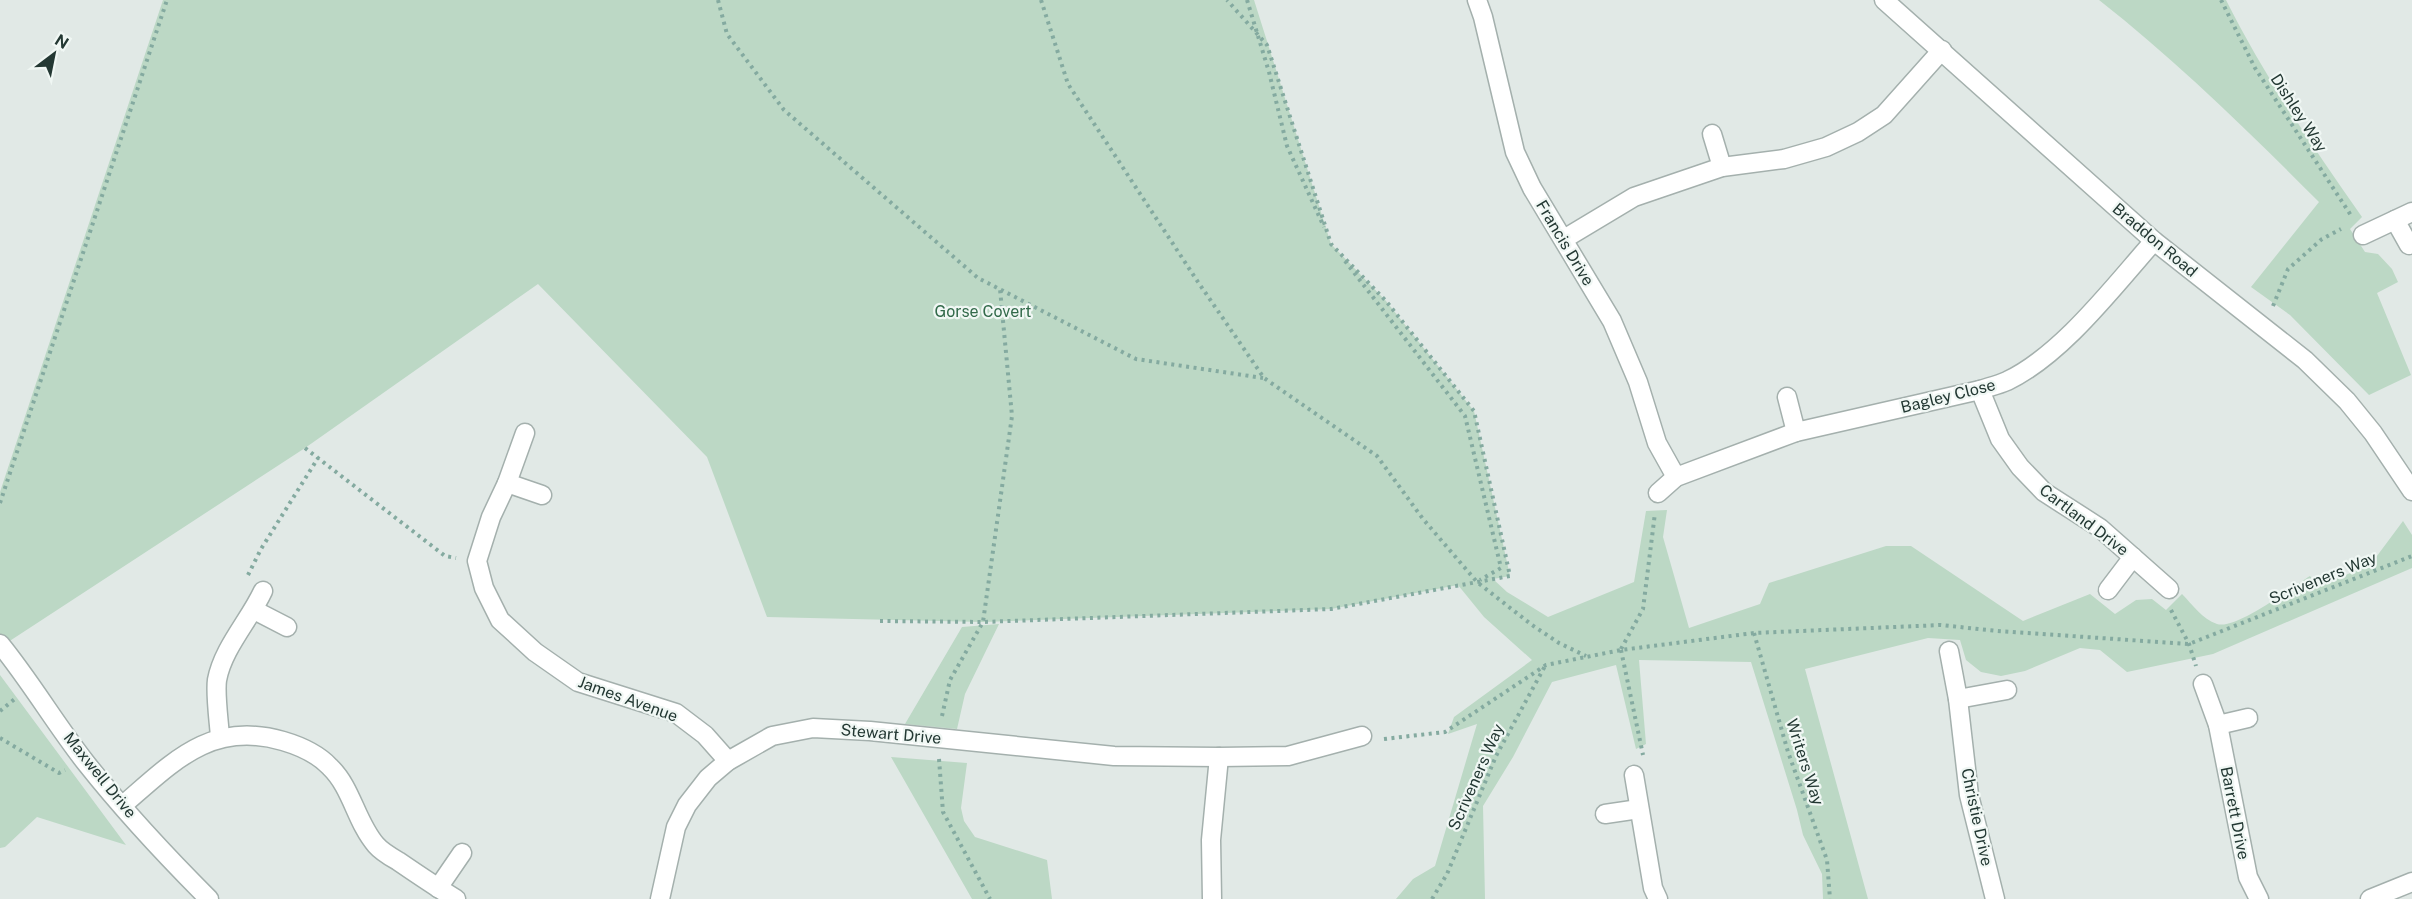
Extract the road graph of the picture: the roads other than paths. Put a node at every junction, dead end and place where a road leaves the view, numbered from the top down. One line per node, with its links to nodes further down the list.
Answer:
1 (1477, 0): 9 (street, Francis Drive)
2 (1884, 0): 3 (street, Braddon Road)
3 (1942, 50): 5 (street); 10 (street, Braddon Road)
4 (1712, 134): 5 (street)
5 (1722, 167): 9 (street)
6 (2412, 212): 7 (street)
7 (2395, 220): 8 (street); 11 (street)
8 (2360, 229)
9 (1564, 238): 16 (street, Francis Drive)
10 (2154, 241): 12 (street, Bagley Close); 18 (street, Braddon Road)
11 (2409, 245)
12 (1980, 390): 14 (street, Bagley Close); 21 (street, Cartland Drive)
13 (1786, 397): 14 (street)
14 (1796, 432): 16 (street, Bagley Close)
15 (525, 433): 17 (street)
16 (1676, 477): 19 (street, Bagley Close)
17 (507, 483): 20 (street); 37 (street, James Avenue)
18 (2412, 491)
19 (1658, 493)
20 (542, 495)
21 (2133, 557): 22 (street, Cartland Drive); 23 (street, Cartland Drive)
22 (2169, 589)
23 (2108, 590)
24 (262, 591): 25 (street)
25 (254, 610): 26 (street); 35 (street)
26 (287, 627)
27 (0, 644): 39 (street, Maxwell Drive)
28 (1949, 651): 31 (street, Christie Drive)
29 (2203, 684): 33 (street, Barrett Drive)
30 (2007, 690): 31 (street)
31 (1958, 699): 50 (street, Christie Drive)
32 (2248, 717): 33 (street)
33 (2218, 726): 51 (street, Barrett Drive)
34 (1362, 736): 36 (street, Stewart Drive)
35 (220, 737): 39 (street); 44 (street)
36 (1219, 757): 37 (street, Stewart Drive); 48 (street)
37 (728, 761): 47 (street, Stewart Drive)
38 (1634, 775): 40 (street)
39 (123, 805): 45 (street, Maxwell Drive)
40 (1639, 809): 41 (street); 49 (street)
41 (1605, 814)
42 (462, 853): 44 (street)
43 (2412, 882): 52 (street)
44 (438, 888): 46 (street)
45 (209, 899)
46 (456, 899)
47 (660, 899)
48 (1212, 899)
49 (1658, 899)
50 (1995, 899)
51 (2259, 899)
52 (2370, 899)

